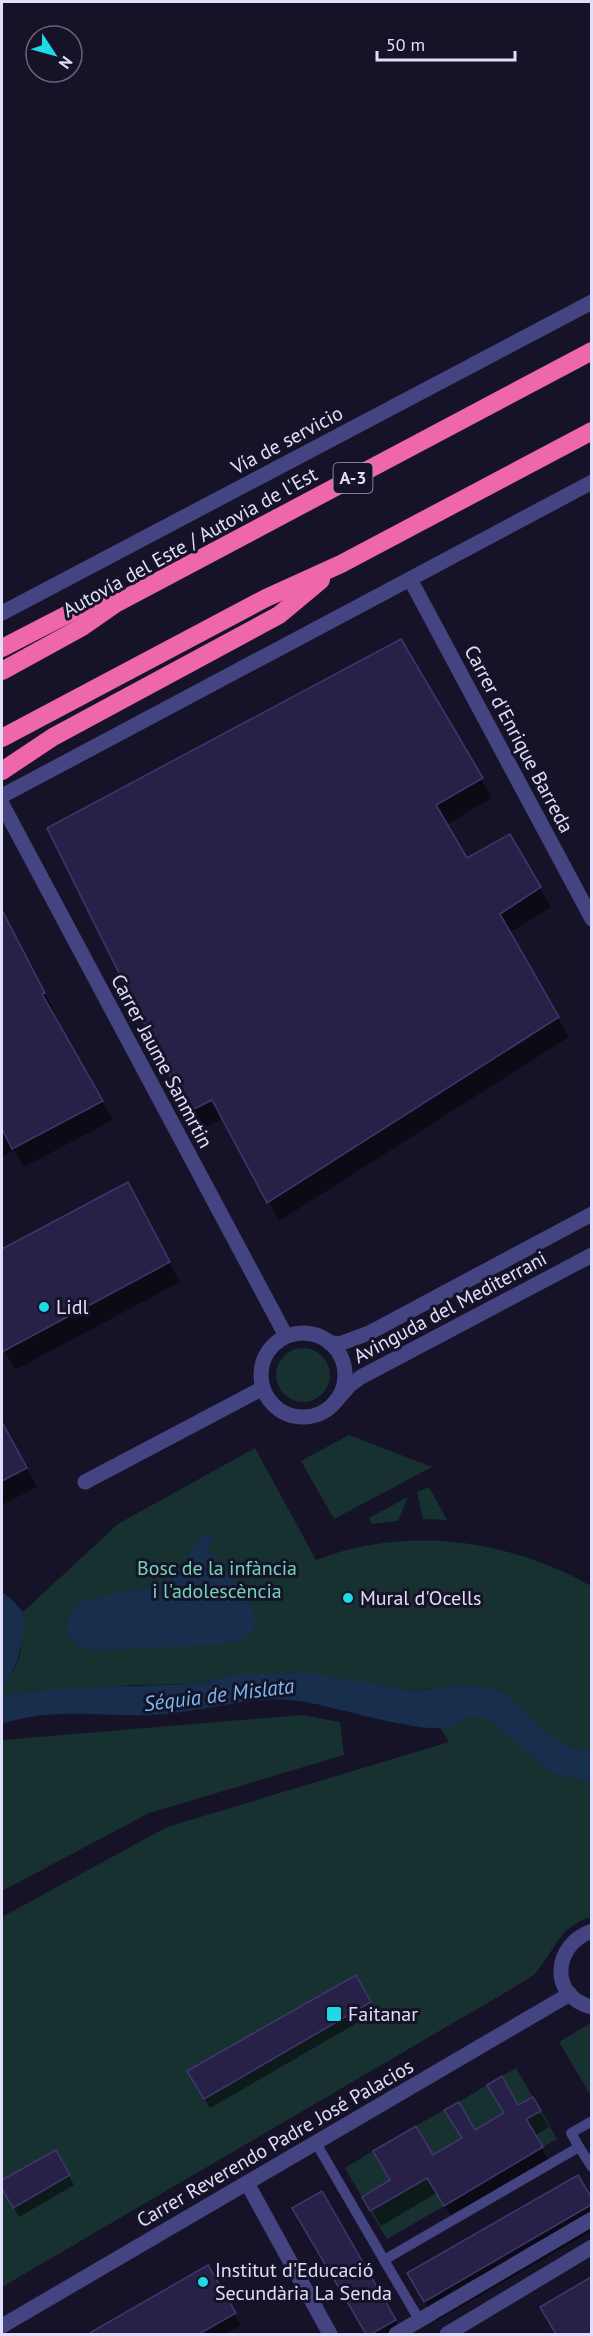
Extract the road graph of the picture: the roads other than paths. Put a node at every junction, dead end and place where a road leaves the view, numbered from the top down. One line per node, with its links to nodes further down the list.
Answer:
1 (591, 302): 8 (street, Vía de servicio)
2 (591, 351): 7 (highway, Autovía del Este / Autovia de l'Est / A-3)
3 (591, 431): 5 (highway)
4 (591, 482): 6 (street)
5 (341, 564): 11 (highway); 12 (highway)
6 (410, 579): 13 (street); 15 (street, Carrer d'Enrique Barreda)
7 (115, 604): 9 (highway); 10 (highway, Autovía del Este / Autovia de l'Est / A-3)
8 (2, 613)
9 (2, 648)
10 (2, 671)
11 (2, 738)
12 (2, 771)
13 (2, 796)
14 (2, 804): 18 (street, Carrer Jaume Sanmrtin)
15 (591, 919)
16 (591, 1214): 19 (street, Avinguda del Mediterrani)
17 (591, 1255): 21 (street, Avinguda del Mediterrani)
18 (286, 1336): 19 (street); 20 (street)
19 (329, 1342): 21 (street)
20 (263, 1388): 21 (street); 22 (street)
21 (334, 1403)
22 (85, 1482)
23 (591, 1931): 24 (street)
24 (570, 1994): 25 (street); 27 (street, Carrer Reverendo Padre José Palacios)
25 (591, 2007)
26 (591, 2121): 28 (street)
27 (316, 2143): 30 (street, Carrer Reverendo Padre José Palacios); 33 (street)
28 (579, 2146): 29 (street); 33 (street)
29 (591, 2167)
30 (247, 2183): 35 (street, Carrer Reverendo Padre José Palacios); 36 (street)
31 (591, 2219): 34 (street)
32 (591, 2247): 38 (street)
33 (384, 2260): 34 (street)
34 (420, 2320): 37 (street)
35 (2, 2326)
36 (330, 2334)
37 (396, 2334)
38 (447, 2334)

